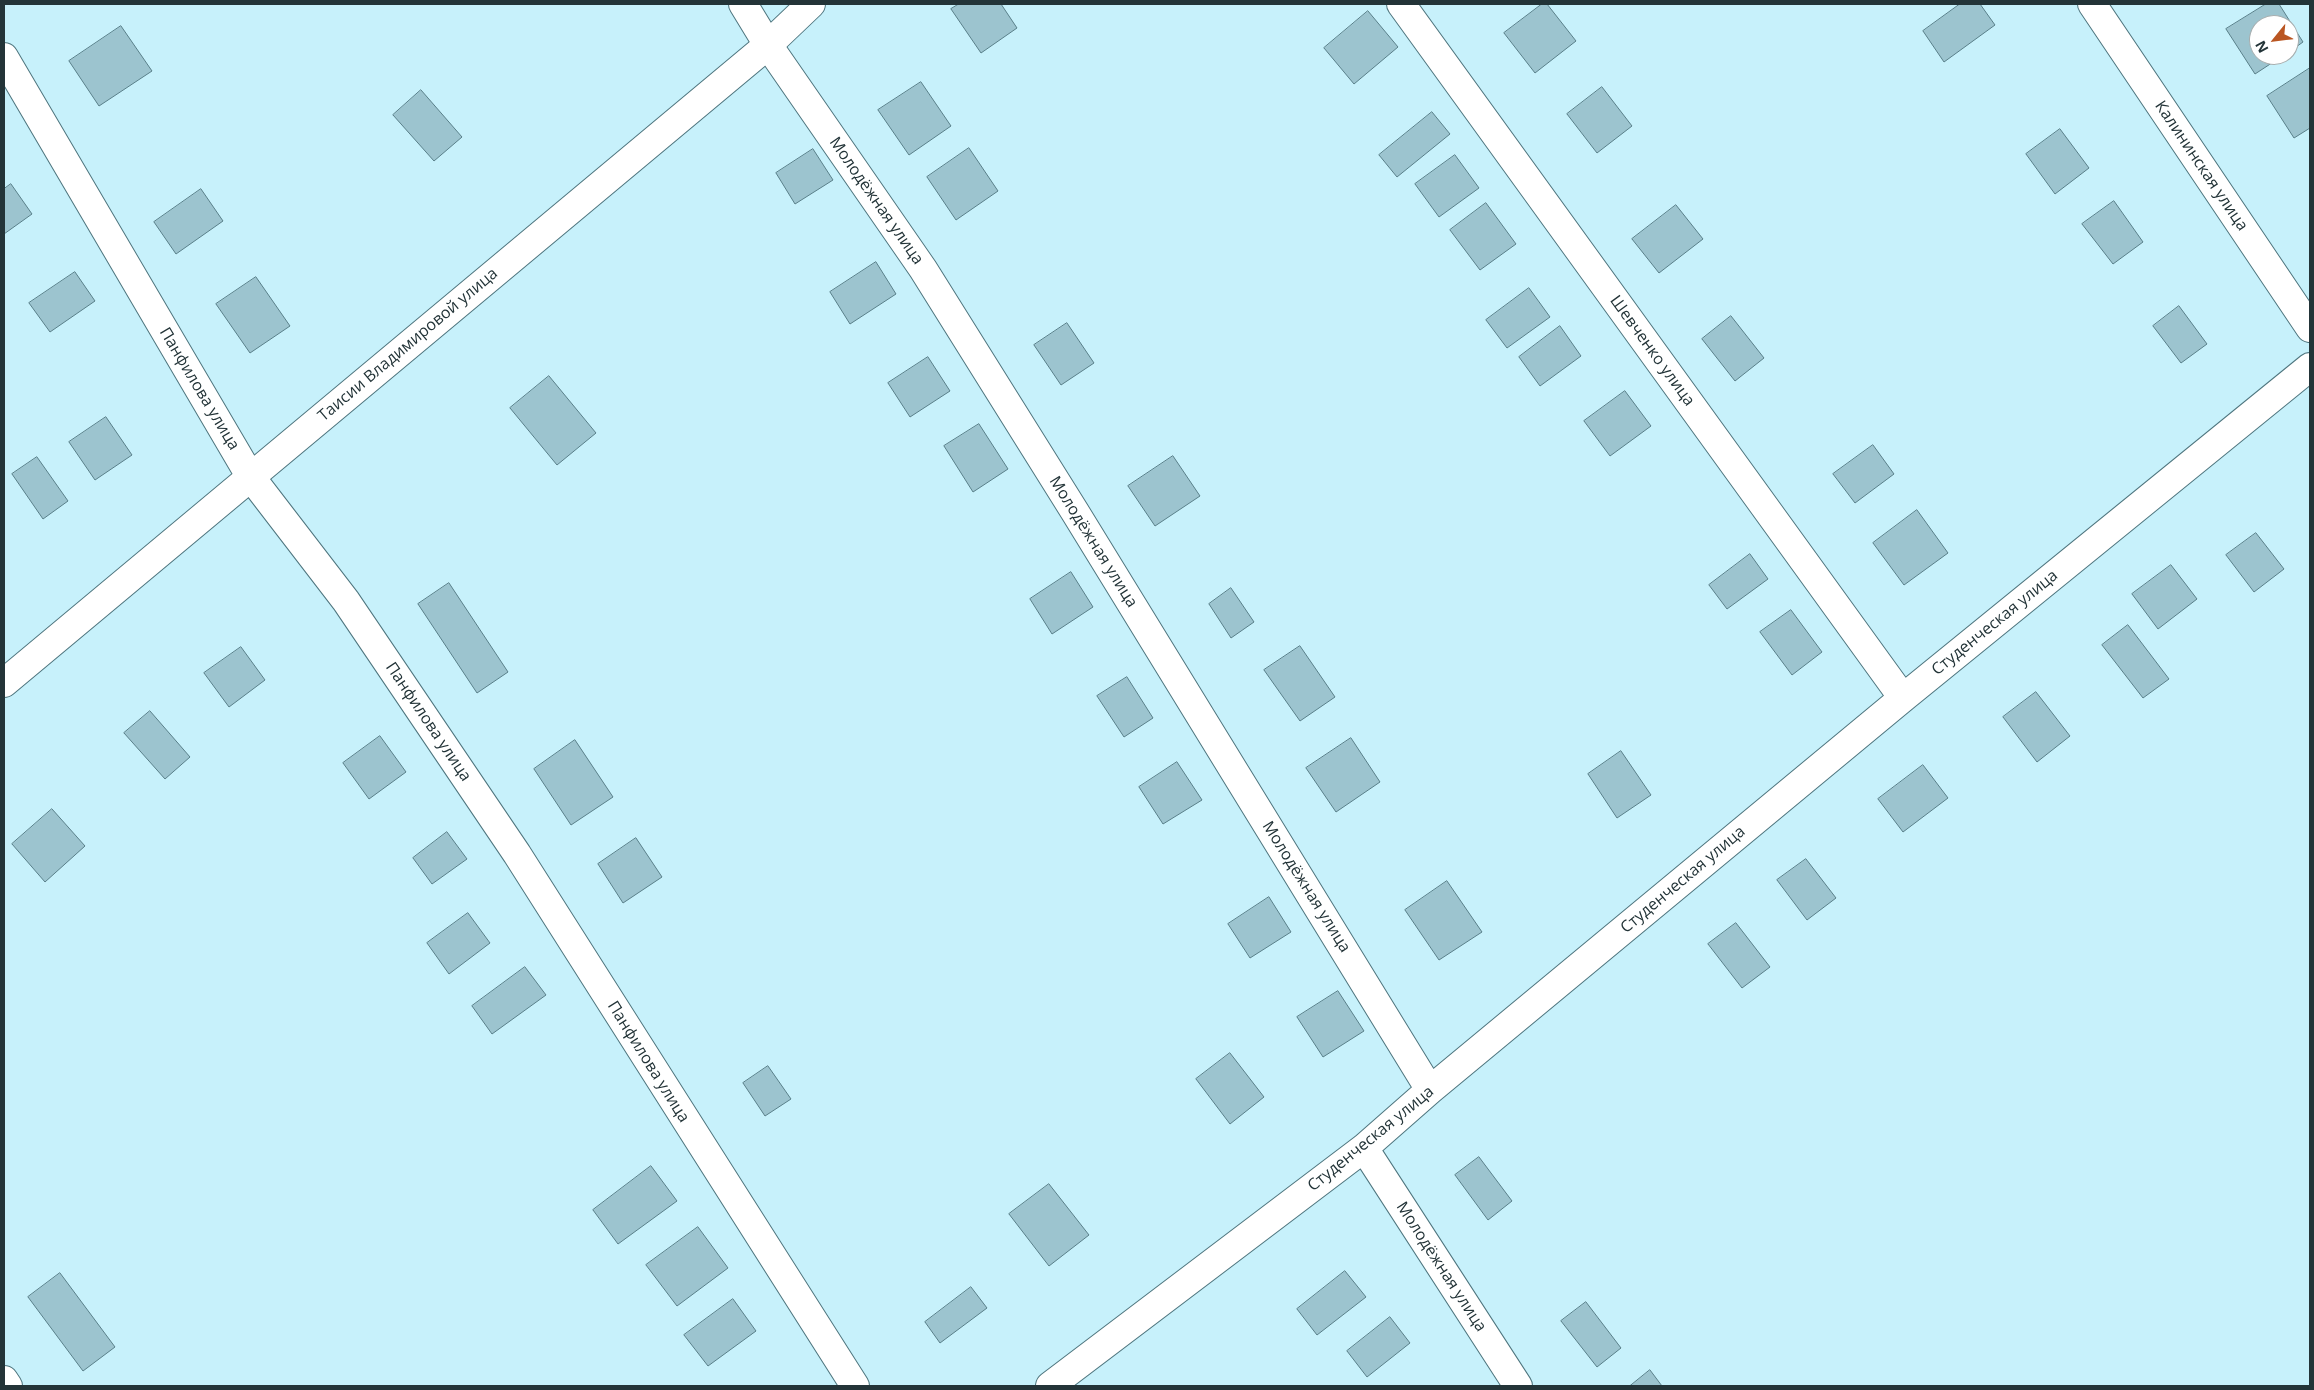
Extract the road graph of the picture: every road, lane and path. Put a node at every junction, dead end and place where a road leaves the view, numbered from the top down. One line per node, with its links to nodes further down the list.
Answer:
1 (743, 4): 5 (street, Молодёжная улица)
2 (811, 4): 5 (street, Таисии Владимировой улица)
3 (1401, 4): 11 (street, Шевченко улица)
4 (2092, 4): 7 (street, Калининская улица)
5 (768, 45): 9 (street, Таисии Владимировой улица); 12 (street, Молодёжная улица)
6 (4, 57): 9 (street, Панфилова улица)
7 (2310, 328)
8 (2310, 367): 11 (street, Студенческая улица)
9 (250, 476): 10 (street, Таисии Владимировой улица); 16 (street, Панфилова улица)
10 (4, 683)
11 (1902, 698): 12 (street, Студенческая улица)
12 (1430, 1090): 13 (street, Студенческая улица)
13 (1364, 1148): 17 (street, Студенческая улица); 18 (street, Молодёжная улица)
14 (4, 1380): 15 (street)
15 (8, 1386)
16 (855, 1386)
17 (1050, 1386)
18 (1518, 1386)

